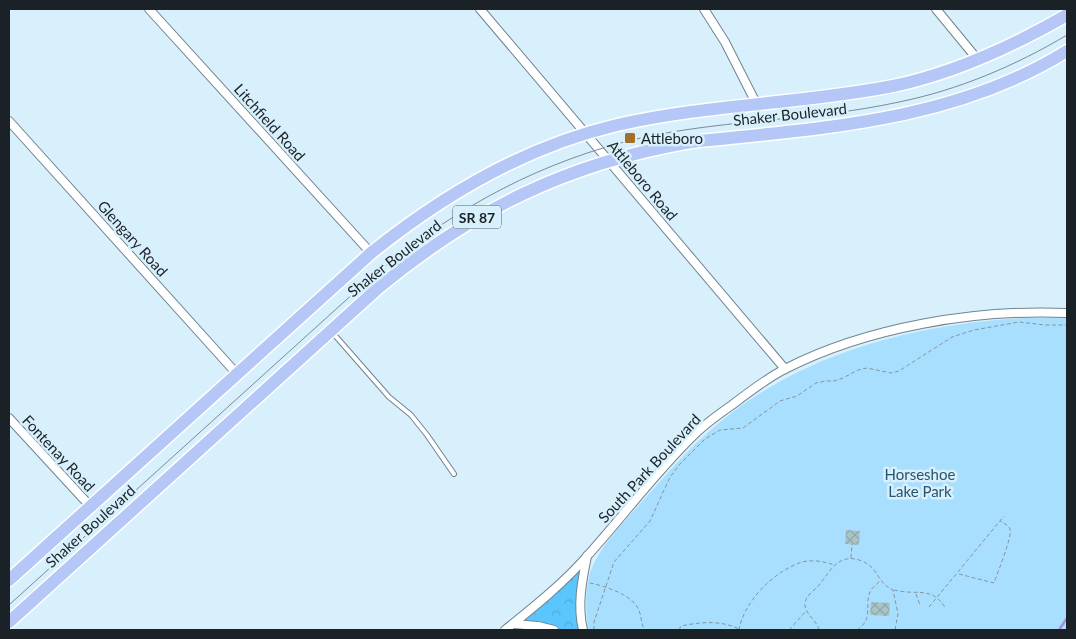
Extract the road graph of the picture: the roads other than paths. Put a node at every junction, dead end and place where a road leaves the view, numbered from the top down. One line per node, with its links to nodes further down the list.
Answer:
1 (149, 9): 12 (street, Litchfield Road)
2 (480, 9): 10 (street, Attleboro Road)
3 (704, 9): 8 (street)
4 (936, 9): 7 (street)
5 (1067, 15): 7 (main road, Shaker Boulevard / SR 87)
6 (1067, 51): 11 (main road, Shaker Boulevard / SR 87)
7 (978, 60): 8 (main road, Shaker Boulevard / SR 87)
8 (756, 103): 10 (main road, Shaker Boulevard / SR 87)
9 (9, 121): 16 (street, Glengary Road)
10 (586, 134): 11 (street, Attleboro Road); 12 (main road, Shaker Boulevard / SR 87)
11 (609, 161): 14 (main road, Shaker Boulevard / SR 87); 15 (street, Attleboro Road)
12 (371, 253): 16 (main road, Shaker Boulevard / SR 87)
13 (1067, 313): 15 (street, South Park Boulevard)
14 (331, 331): 18 (lane); 22 (main road, Shaker Boulevard / SR 87)
15 (784, 369): 20 (street, South Park Boulevard)
16 (238, 374): 19 (main road, Shaker Boulevard / SR 87)
17 (9, 418): 19 (street, Fontenay Road)
18 (454, 474)
19 (90, 506): 21 (main road, Shaker Boulevard / SR 87)
20 (587, 556): 23 (street, South Park Boulevard); 26 (street)
21 (9, 580)
22 (9, 622)
23 (514, 624): 24 (street, South Park Boulevard); 25 (street)
24 (506, 630)
25 (554, 630)
26 (583, 630)

